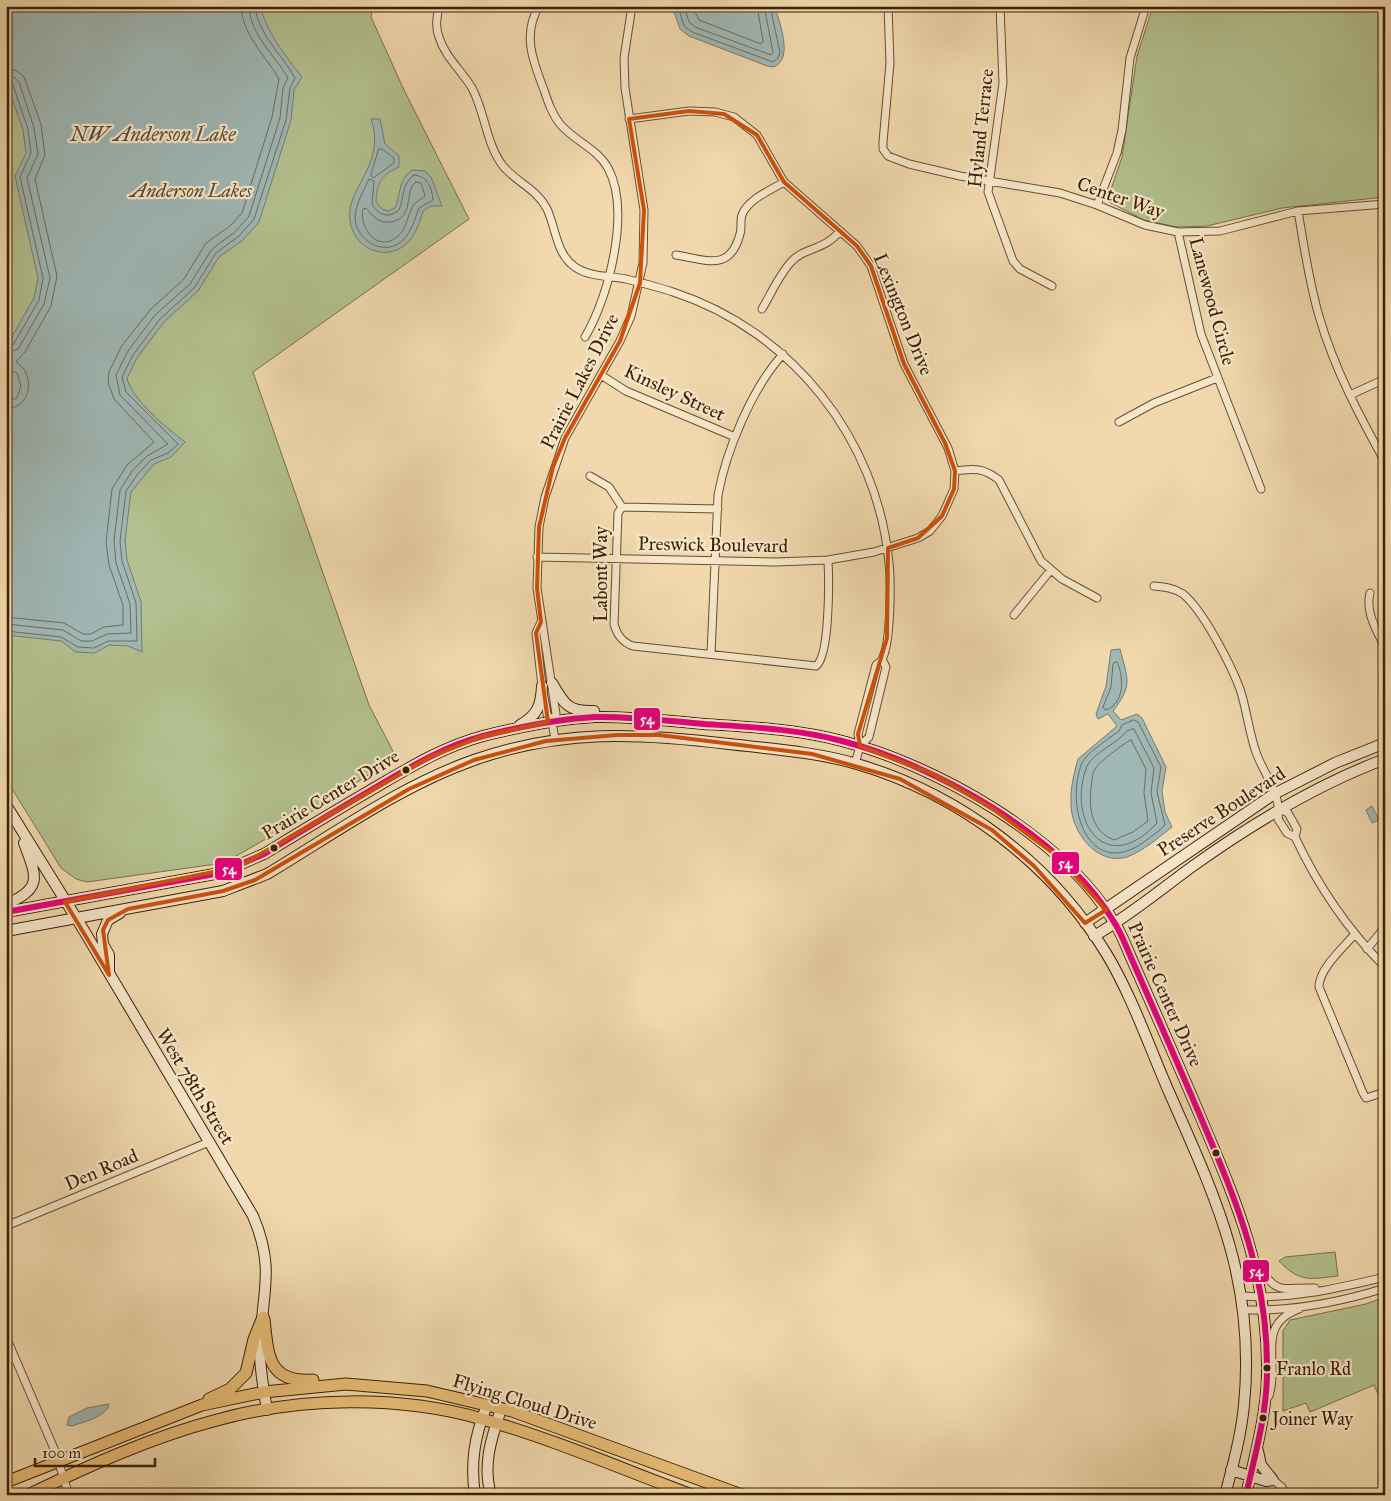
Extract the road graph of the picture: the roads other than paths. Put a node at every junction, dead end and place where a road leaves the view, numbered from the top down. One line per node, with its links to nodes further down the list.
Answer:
1 (439, 6): 16 (street)
2 (539, 6): 16 (street)
3 (632, 6): 7 (street, Prairie Lakes Drive)
4 (888, 6): 8 (street, Center Way)
5 (1000, 6): 8 (street, Hyland Terrace)
6 (1146, 6): 11 (street)
7 (629, 119): 9 (street, Lexington Drive); 17 (street, Prairie Lakes Drive)
8 (989, 181): 11 (street, Center Way); 18 (street, Hyland Terrace)
9 (784, 182): 13 (street, Lexington Drive); 15 (street)
10 (1385, 204): 12 (street, Center Way)
11 (1096, 205): 14 (street, Center Way)
12 (1298, 211): 14 (street, Center Way); 25 (street)
13 (840, 231): 19 (street); 29 (street, Lexington Drive)
14 (1178, 232): 23 (street, Lanewood Circle)
15 (676, 255)
16 (608, 276): 17 (street); 20 (street)
17 (640, 283): 21 (street); 22 (street, Prairie Lakes Drive)
18 (1052, 286)
19 (762, 309)
20 (585, 337)
21 (783, 354): 27 (street); 34 (street)
22 (601, 375): 27 (street, Kinsley Street); 35 (street, Prairie Lakes Drive)
23 (1217, 378): 26 (street, Lanewood Circle); 31 (street, Lanewood Circle)
24 (1385, 379): 25 (street)
25 (1350, 396): 28 (street)
26 (1119, 422)
27 (735, 437): 33 (street)
28 (1385, 462)
29 (955, 471): 34 (street, Lexington Drive); 39 (street)
30 (590, 476): 32 (street, Labont Way)
31 (1262, 489)
32 (622, 507): 33 (street, Labont Way); 36 (street, Labont Way)
33 (718, 509): 37 (street)
34 (888, 548): 38 (street, Preswick Boulevard); 46 (street)
35 (537, 557): 36 (street, Preswick Boulevard); 47 (street, Prairie Lakes Drive)
36 (616, 558): 37 (street, Preswick Boulevard); 45 (street, Labont Way)
37 (715, 560): 38 (street, Preswick Boulevard); 45 (street)
38 (828, 560): 45 (street, Labont Way)
39 (1050, 571): 42 (street); 43 (street)
40 (1154, 586): 56 (street)
41 (1370, 593): 44 (street)
42 (1097, 598)
43 (1014, 615)
44 (1385, 648)
45 (711, 654)
46 (882, 659): 53 (street); 53 (street)
47 (547, 684): 48 (main road); 49 (street, Prairie Lakes Drive); 50 (main road)
48 (662, 720): 49 (main road, Prairie Center Drive); 53 (main road, Prairie Center Drive)
49 (552, 722): 50 (main road, Prairie Center Drive); 51 (street, Prairie Lakes Drive)
50 (510, 730): 61 (main road, Prairie Center Drive)
51 (555, 739): 55 (main road, Prairie Center Drive); 63 (main road, Prairie Center Drive)
52 (1385, 743): 56 (main road, Preserve Boulevard)
53 (860, 746): 55 (street); 64 (main road, Prairie Center Drive)
54 (1385, 759): 58 (main road, Preserve Boulevard)
55 (855, 764): 67 (main road, Prairie Center Drive)
56 (1274, 794): 58 (street); 64 (main road, Preserve Boulevard)
57 (6, 805): 59 (main road, West 78th Street)
58 (1280, 809): 60 (street); 60 (street); 68 (main road, Preserve Boulevard)
59 (14, 819): 61 (main road, West 78th Street); 62 (main road)
60 (1294, 837): 71 (street)
61 (65, 902): 65 (main road, Prairie Center Drive); 66 (main road, West 78th Street)
62 (6, 904)
63 (128, 909): 66 (main road, Prairie Center Drive); 75 (main road)
64 (1106, 910): 67 (main road, Preserve Boulevard); 68 (main road, Prairie Center Drive)
65 (6, 912)
66 (76, 918): 70 (main road, Prairie Center Drive); 75 (main road, West 78th Street)
67 (1085, 923): 72 (main road, Prairie Center Drive)
68 (1116, 923): 72 (main road, Preserve Boulevard); 79 (main road, Prairie Center Drive)
69 (1385, 927): 73 (street)
70 (6, 931)
71 (1354, 935): 73 (street); 76 (street)
72 (1094, 936): 83 (main road, Prairie Center Drive)
73 (1367, 949): 74 (street)
74 (1385, 967)
75 (110, 975): 77 (main road, West 78th Street)
76 (1385, 1092)
77 (209, 1142): 78 (street, Den Road); 88 (main road, West 78th Street)
78 (6, 1226)
79 (1254, 1258): 82 (street); 84 (main road, Prairie Center Drive)
80 (1385, 1277): 82 (street)
81 (1385, 1288): 85 (street)
82 (1322, 1291): 84 (street)
83 (1242, 1296): 84 (street); 86 (main road, Prairie Center Drive)
84 (1261, 1298): 87 (main road, Prairie Center Drive)
85 (1312, 1304): 87 (street); 95 (street)
86 (1244, 1310): 87 (street); 101 (main road, Prairie Center Drive)
87 (1262, 1310): 95 (main road, Prairie Center Drive)
88 (263, 1317): 90 (main road); 91 (main road, West 78th Street); 96 (main road)
89 (6, 1337): 100 (street)
90 (346, 1384): 91 (main road, Flying Cloud Drive); 92 (main road, Flying Cloud Drive)
91 (264, 1392): 94 (main road, West 78th Street); 96 (main road, Flying Cloud Drive)
92 (487, 1405): 93 (main road, Flying Cloud Drive); 97 (main road)
93 (501, 1408): 98 (main road); 111 (main road, Flying Cloud Drive)
94 (267, 1410): 97 (main road, Flying Cloud Drive); 103 (main road, Flying Cloud Drive)
95 (1264, 1410): 99 (main road, Prairie Center Drive)
96 (182, 1411): 100 (main road, Flying Cloud Drive)
97 (481, 1419): 98 (main road, Flying Cloud Drive); 108 (main road)
98 (496, 1424): 109 (main road); 110 (main road, Flying Cloud Drive)
99 (1258, 1448): 102 (main road, Prairie Center Drive); 104 (main road)
100 (59, 1462): 103 (street); 105 (main road, Flying Cloud Drive)
101 (1232, 1470): 102 (main road); 112 (main road, Prairie Center Drive)
102 (1250, 1477): 104 (main road); 113 (main road, Prairie Center Drive)
103 (64, 1478): 106 (main road, Flying Cloud Drive); 107 (street)
104 (1272, 1480): 114 (street)
105 (6, 1482)
106 (28, 1495)
107 (69, 1495)
108 (475, 1495)
109 (491, 1495)
110 (692, 1495)
111 (742, 1495)
112 (1225, 1495)
113 (1246, 1495)
114 (1285, 1495)

